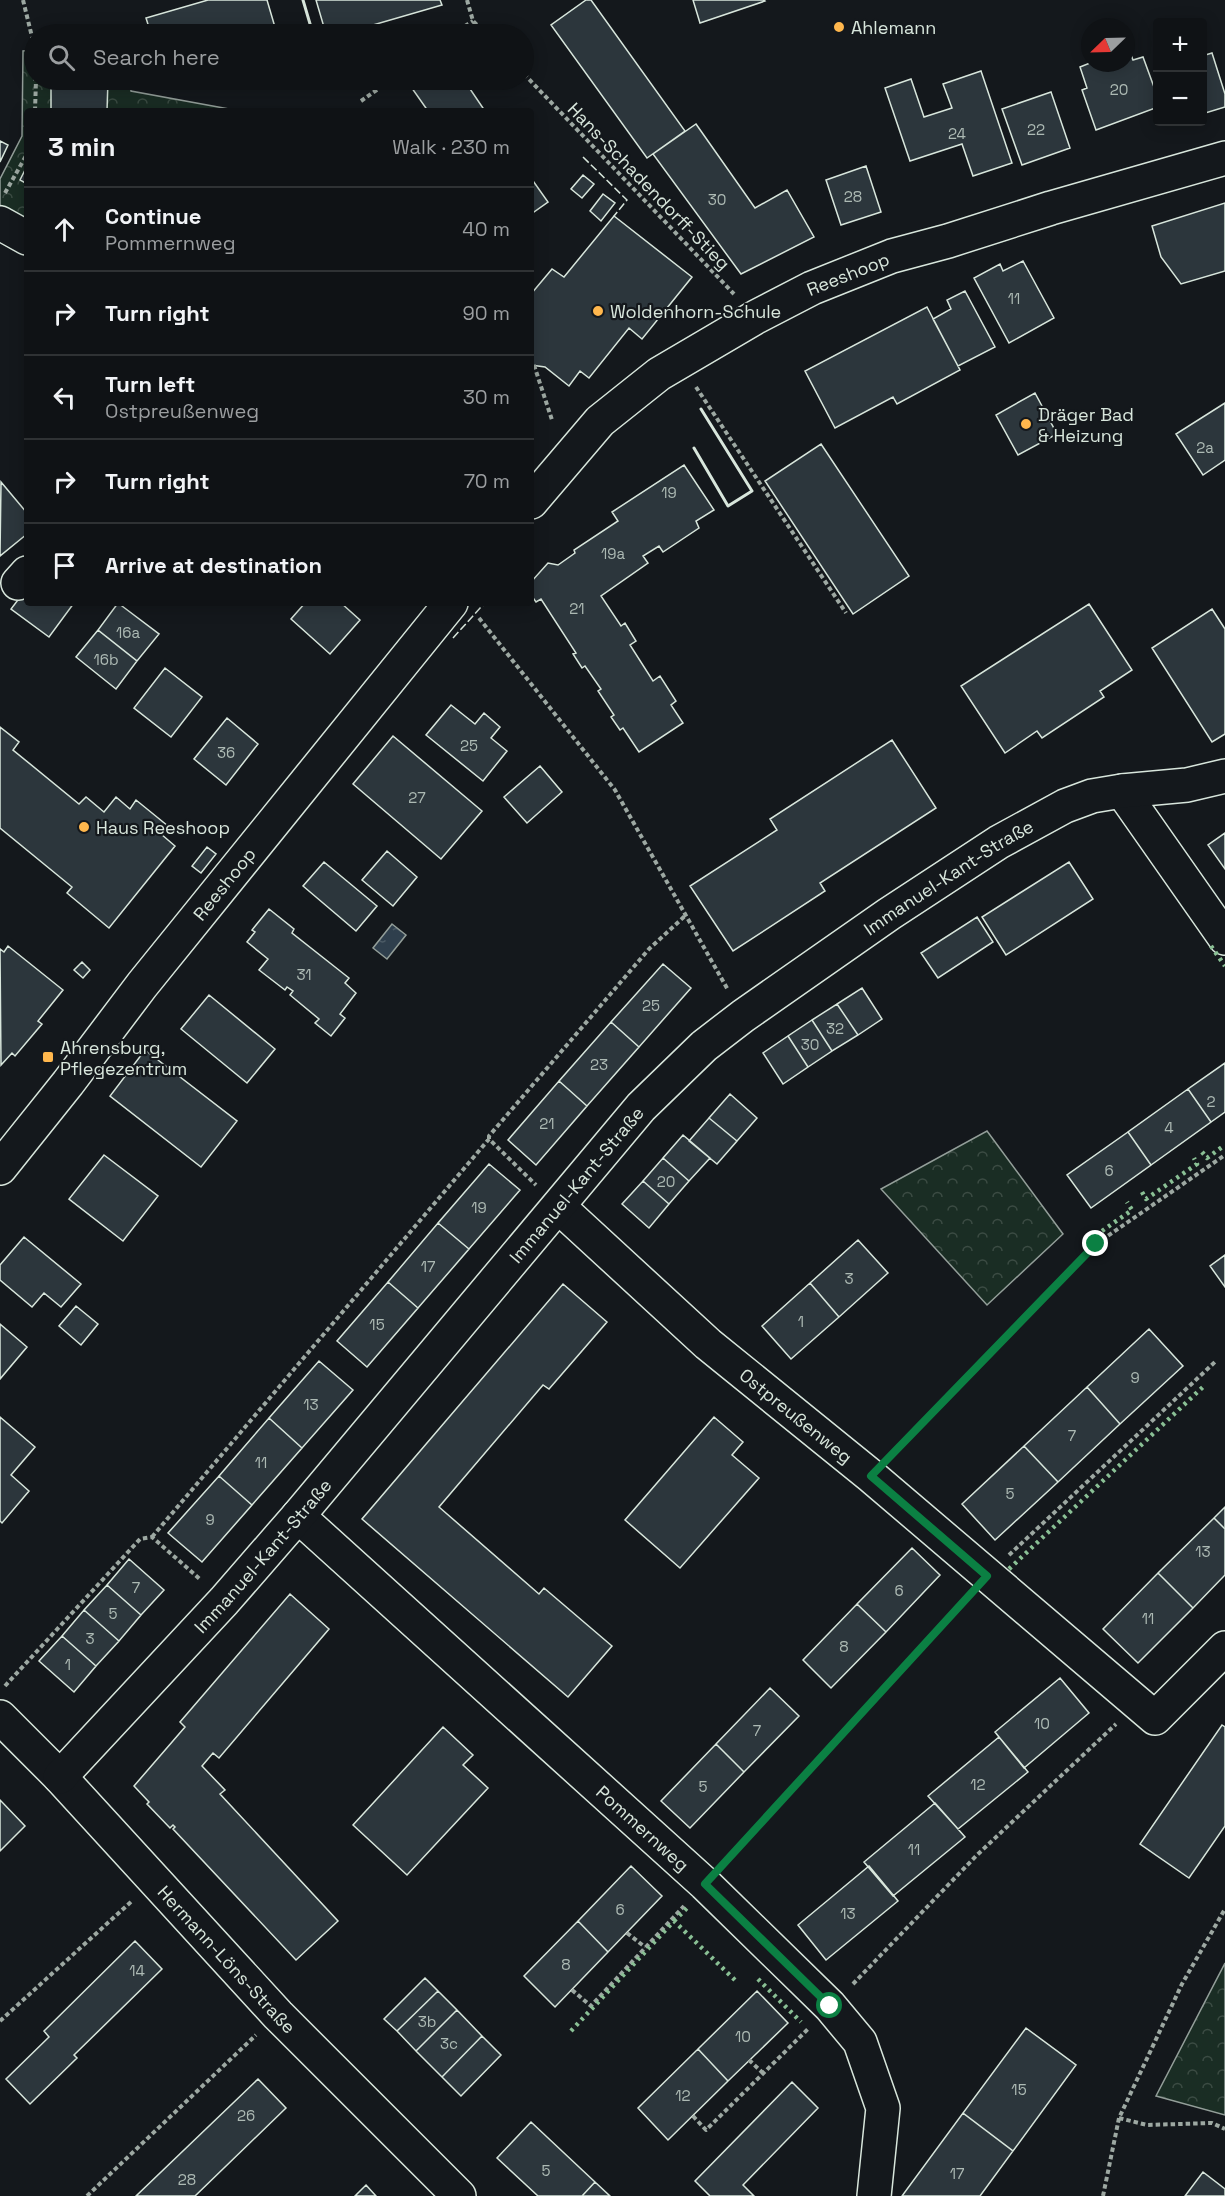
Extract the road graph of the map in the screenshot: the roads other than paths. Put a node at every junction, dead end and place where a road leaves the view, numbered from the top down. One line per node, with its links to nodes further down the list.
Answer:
1 (1225, 158): 4 (street, Reeshoop)
2 (0, 223): 3 (street)
3 (24, 236)
4 (534, 498)
5 (461, 614): 9 (street, Reeshoop)
6 (1225, 776): 7 (street, Immanuel-Kant-Straße)
7 (1122, 791): 8 (street); 10 (street, Immanuel-Kant-Straße)
8 (1225, 938)
9 (0, 1168)
10 (559, 1207): 11 (street, Immanuel-Kant-Straße); 12 (street, Ostpreußenweg)
11 (298, 1516): 14 (street, Immanuel-Kant-Straße); 16 (street, Pommernweg)
12 (1225, 1647)
13 (0, 1717): 14 (street, Hermann-Löns-Straße)
14 (60, 1777): 15 (street, Hermann-Löns-Straße)
15 (459, 2196)
16 (874, 2196)

